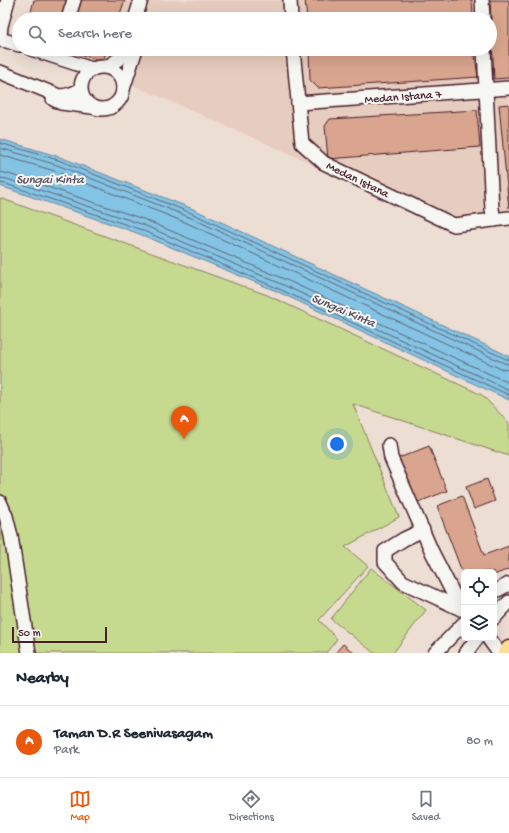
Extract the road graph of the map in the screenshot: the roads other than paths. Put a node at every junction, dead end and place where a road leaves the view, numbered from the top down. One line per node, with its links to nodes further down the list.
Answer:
1 (8, 0): 12 (street)
2 (74, 0): 7 (street)
3 (140, 0): 8 (street)
4 (149, 0): 9 (street)
5 (290, 0): 10 (street)
6 (482, 0): 11 (street)
7 (70, 12)
8 (137, 12)
9 (146, 12)
10 (291, 12)
11 (483, 12)
12 (0, 36)
13 (0, 40): 14 (street)
14 (12, 43)
15 (64, 56): 21 (street)
16 (121, 56): 20 (street)
17 (134, 56): 27 (street)
18 (294, 56): 28 (street, Medan Istana)
19 (484, 56): 26 (street)
20 (107, 67): 21 (street); 27 (street)
21 (92, 69): 25 (street)
22 (0, 72): 23 (street)
23 (23, 82): 25 (street); 29 (street)
24 (509, 88): 26 (street, Medan Istana 7)
25 (80, 90): 29 (street)
26 (486, 90): 28 (street, Medan Istana 7); 31 (street)
27 (123, 91): 29 (street)
28 (298, 103): 31 (street, Medan Istana)
29 (92, 107)
30 (509, 218): 31 (street, Medan Istana)
31 (494, 220)
32 (389, 445): 34 (street)
33 (0, 502): 45 (street)
34 (423, 530): 38 (street); 39 (street)
35 (509, 584): 36 (street)
36 (497, 590)
37 (509, 602): 40 (street)
38 (461, 605)
39 (461, 608)
40 (497, 615)
41 (461, 626): 46 (street)
42 (475, 641): 47 (street)
43 (490, 641): 48 (street)
44 (509, 649): 49 (main road)
45 (29, 653)
46 (435, 653)
47 (466, 653)
48 (499, 653)
49 (506, 653)

